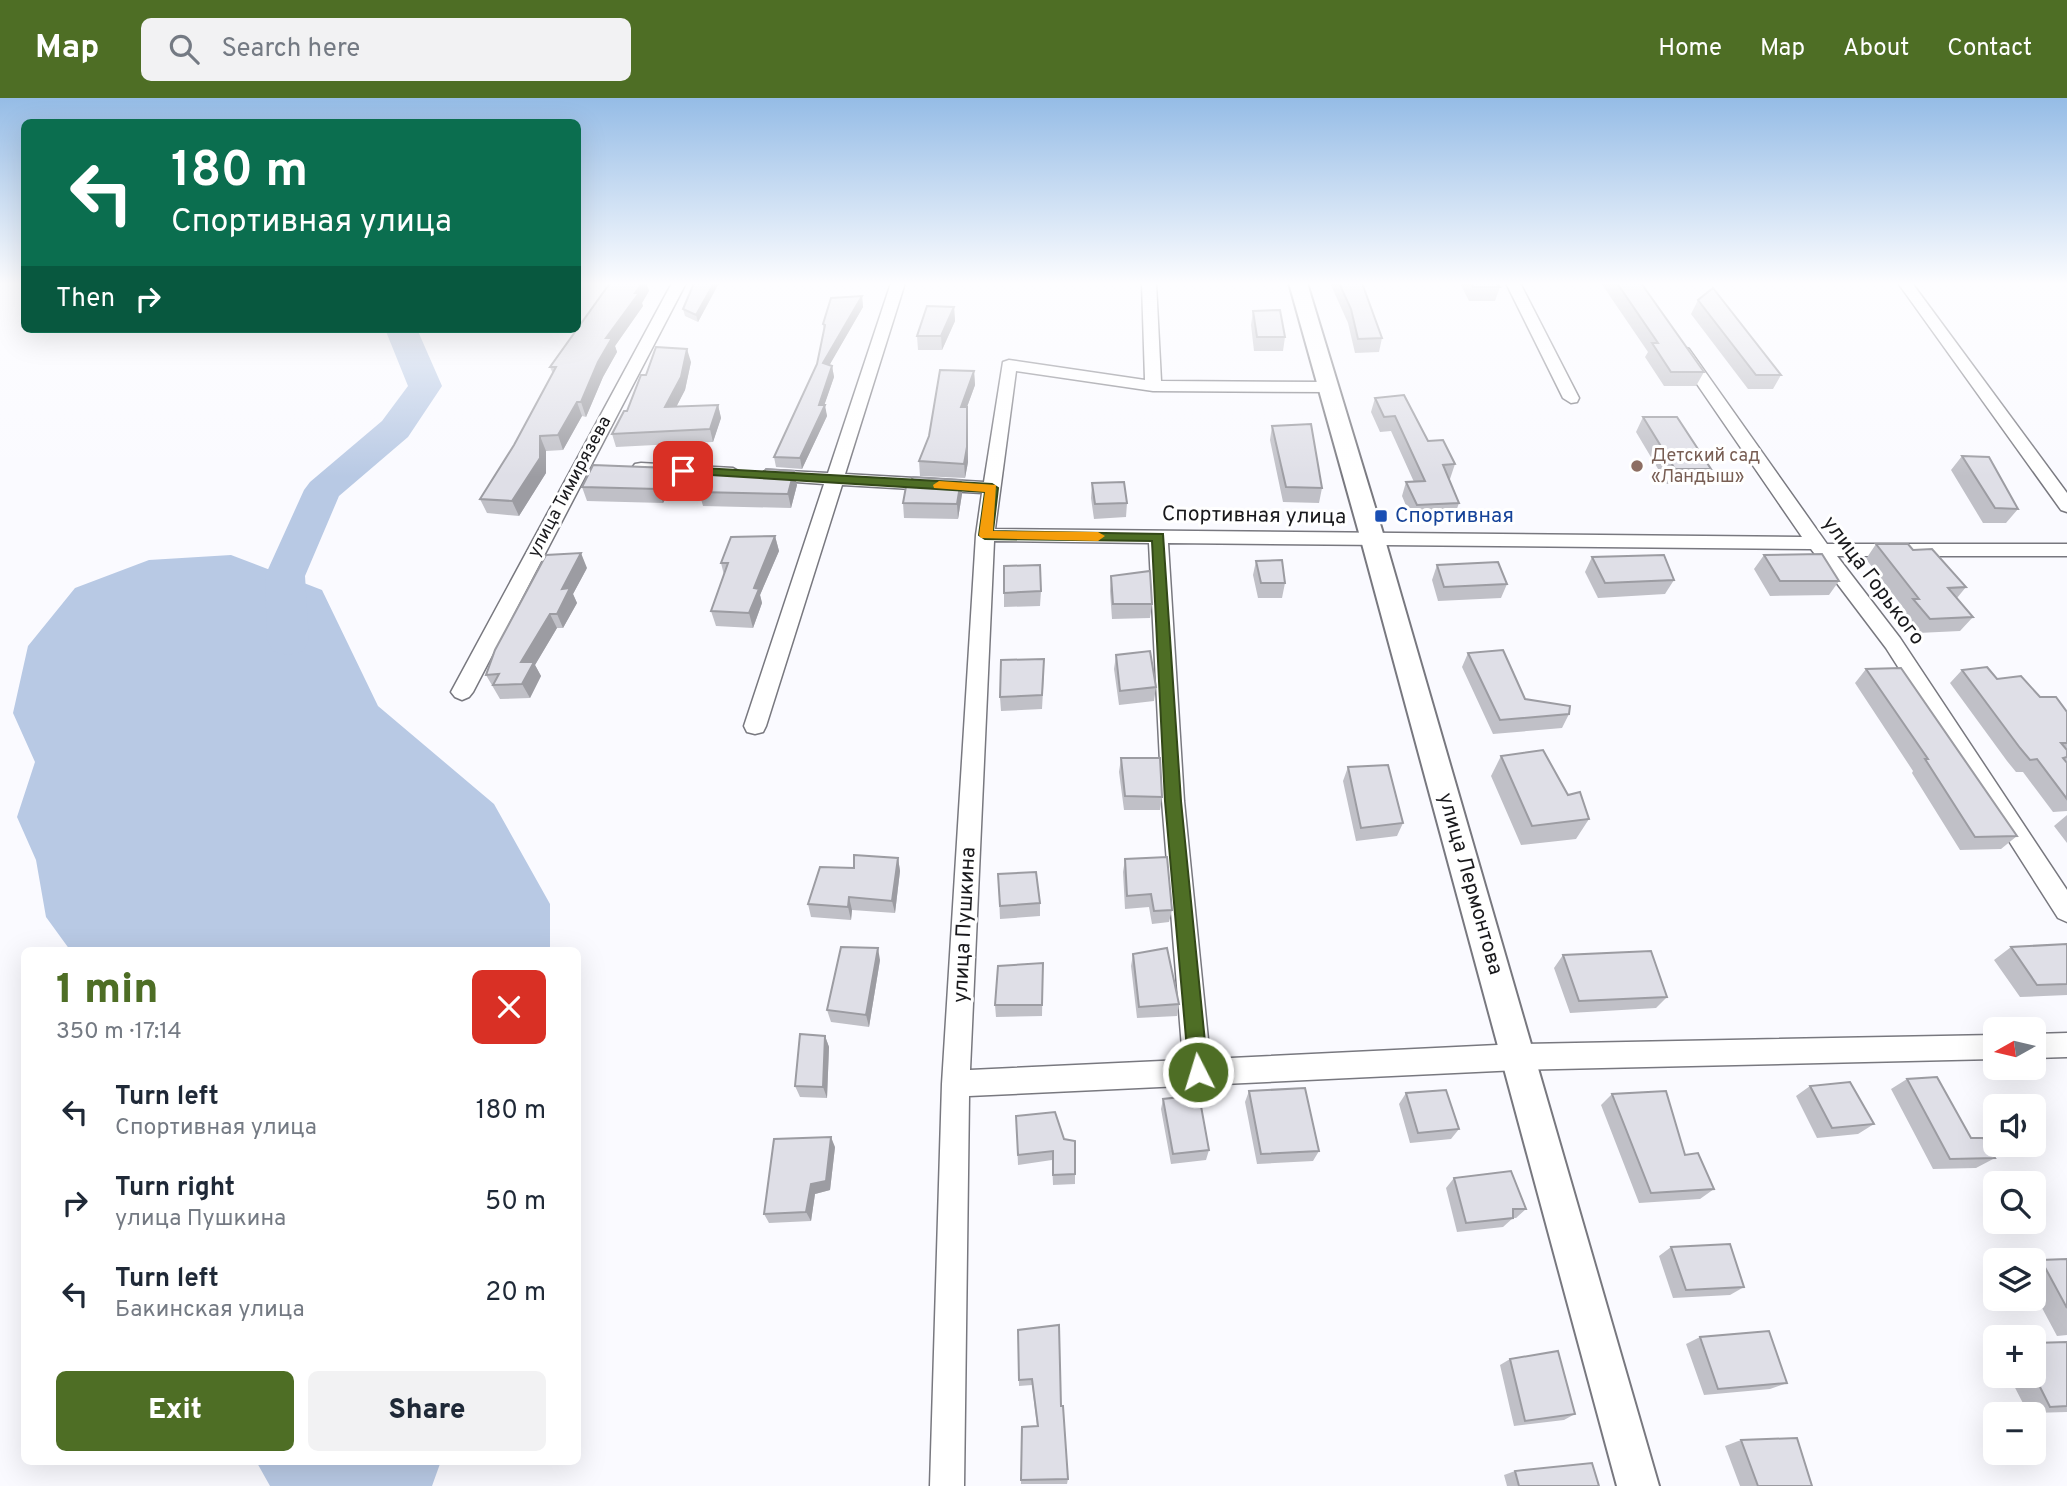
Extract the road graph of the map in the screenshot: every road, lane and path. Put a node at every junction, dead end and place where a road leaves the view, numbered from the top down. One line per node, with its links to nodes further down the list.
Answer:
1 (644, 348): 11 (street, улица Тимирязева)
2 (877, 348): 12 (street)
3 (1152, 348): 8 (street)
4 (1317, 348): 9 (street, улица Лермонтова)
5 (1546, 348): 10 (street)
6 (1680, 348): 18 (street, улица Горького)
7 (1952, 348): 14 (street)
8 (1153, 386): 9 (street); 13 (street, улица Пушкина)
9 (1329, 387): 17 (street, улица Лермонтова)
10 (1571, 398)
11 (582, 465): 12 (street); 20 (street, улица Тимирязева)
12 (834, 479): 13 (street); 21 (street)
13 (992, 488): 15 (street, улица Пушкина)
14 (2067, 506)
15 (985, 535): 16 (street, Спортивная улица); 28 (street, улица Пушкина)
16 (1158, 537): 17 (street, Спортивная улица); 27 (street)
17 (1373, 540): 18 (street, Спортивная улица); 26 (street, улица Лермонтова)
18 (1820, 547): 19 (street, Спортивная улица); 22 (street, улица Горького)
19 (2067, 550)
20 (462, 692)
21 (755, 726)
22 (2067, 911)
23 (2067, 1045): 24 (street)
24 (2046, 1046)
25 (1983, 1047): 26 (street)
26 (1518, 1057): 27 (street); 30 (street, улица Лермонтова)
27 (1198, 1072): 28 (street)
28 (956, 1084): 29 (street, улица Пушкина)
29 (947, 1486)
30 (1638, 1486)

